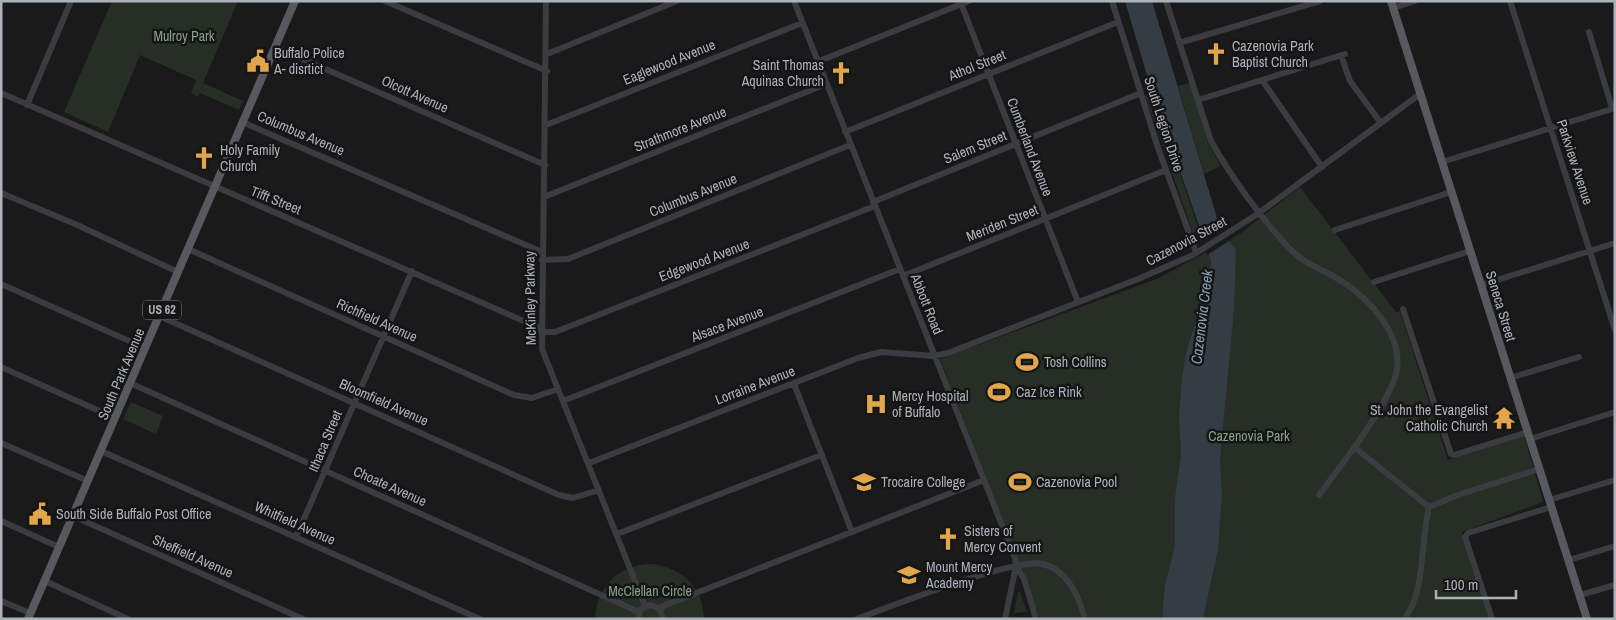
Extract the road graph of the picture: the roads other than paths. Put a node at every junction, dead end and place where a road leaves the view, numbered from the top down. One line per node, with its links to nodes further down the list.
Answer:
1 (71, 1): 30 (street)
2 (295, 1): 19 (main road, South Park Avenue / US 62)
3 (385, 1): 22 (street)
4 (546, 1): 20 (street, McKinley Parkway)
5 (677, 1): 20 (street)
6 (794, 1): 16 (street, Abbott Road)
7 (969, 1): 13 (street)
8 (1112, 1): 15 (street, South Legion Drive)
9 (1166, 1): 18 (street)
10 (1320, 1): 18 (street)
11 (1415, 1): 14 (street)
12 (1510, 1): 35 (street, Parkview Avenue)
13 (960, 3): 21 (street); 23 (street, Cumberland Avenue)
14 (1392, 5): 28 (main road, Seneca Street)
15 (1118, 22): 23 (street, Athol Street); 27 (street, South Legion Drive)
16 (802, 23): 21 (street, Abbott Road); 34 (street, Eaglewood Avenue)
17 (1589, 32): 31 (street)
18 (1179, 43): 29 (street)
19 (275, 47): 32 (main road, South Park Avenue / US 62); 40 (street, Olcott Avenue)
20 (547, 54): 22 (street, McKinley Parkway)
21 (817, 62): 25 (street, Abbott Road)
22 (547, 71): 34 (street, McKinley Parkway)
23 (988, 74): 36 (street, Athol Street); 37 (street, Cumberland Avenue)
24 (1262, 80): 29 (street); 33 (street); 41 (street)
25 (826, 84): 36 (street, Abbott Road); 46 (street, Strathmore Avenue)
26 (1, 93): 30 (street, Tifft Street)
27 (1141, 93): 37 (street, Salem Street); 42 (street, South Legion Drive)
28 (1420, 94): 33 (street, Cazenovia Street); 39 (main road, Seneca Street)
29 (1198, 100): 48 (street)
30 (27, 105): 43 (street, Tifft Street)
31 (1614, 108): 35 (street)
32 (242, 122): 43 (main road, South Park Avenue / US 62); 55 (street, Columbus Avenue)
33 (1381, 123): 41 (street, Cazenovia Street)
34 (546, 125): 40 (street, McKinley Parkway)
35 (1550, 127): 39 (street); 54 (street, Parkview Avenue)
36 (845, 132): 38 (street, Abbott Road)
37 (1016, 144): 47 (street, Salem Street); 49 (street, Cumberland Avenue)
38 (850, 145): 47 (street, Abbott Road); 57 (street, Columbus Avenue)
39 (1442, 162): 44 (main road, Seneca Street)
40 (545, 165): 46 (street, McKinley Parkway)
41 (1322, 167): 48 (street, Cazenovia Street)
42 (1166, 170): 49 (street, Meriden Street); 56 (street, South Legion Drive)
43 (214, 187): 52 (main road, South Park Avenue / US 62); 59 (street, Tifft Street)
44 (1451, 192): 50 (street); 53 (main road, Seneca Street)
45 (1, 193): 60 (street)
46 (544, 197): 55 (street, McKinley Parkway)
47 (874, 204): 58 (street, Abbott Road); 68 (street, Edgewood Avenue)
48 (1260, 212): 56 (street, Cazenovia Street); 85 (street)
49 (1045, 219): 61 (street, Meriden Street); 65 (street, Cumberland Avenue)
50 (1335, 230)
51 (1615, 243): 54 (street)
52 (188, 249): 60 (main road, South Park Avenue / US 62); 70 (street, Richfield Avenue)
53 (1470, 251): 62 (street); 64 (main road, Seneca Street)
54 (1590, 251): 64 (street); 69 (street, Parkview Avenue)
55 (542, 252): 57 (street, McKinley Parkway)
56 (1196, 252): 65 (street, Cazenovia Street)
57 (542, 260): 68 (street, McKinley Parkway)
58 (900, 269): 61 (street, Abbott Road); 79 (street, Alsace Avenue)
59 (412, 271): 68 (street, Tifft Street); 70 (street, Ithaca Street)
60 (178, 272): 67 (main road, South Park Avenue / US 62)
61 (903, 276): 72 (street, Abbott Road)
62 (1374, 282)
63 (1, 284): 71 (street)
64 (1481, 285): 75 (main road, Seneca Street)
65 (1078, 302): 72 (street, Cazenovia Street)
66 (1403, 309): 83 (street)
67 (159, 316): 71 (main road, South Park Avenue / US 62); 80 (street, Bloomfield Avenue)
68 (542, 330): 78 (street, McKinley Parkway)
69 (1615, 330)
70 (384, 337): 78 (street, Richfield Avenue); 80 (street, Ithaca Street)
71 (145, 348): 76 (main road, South Park Avenue / US 62)
72 (934, 356): 77 (street, Lorraine Avenue); 91 (street, Abbott Road)
73 (1579, 357): 75 (street)
74 (1, 367): 82 (street)
75 (1510, 378): 83 (main road, Seneca Street)
76 (130, 383): 82 (main road, South Park Avenue / US 62); 90 (street, Choate Avenue)
77 (794, 384): 87 (street); 88 (street, Lorraine Avenue)
78 (558, 389): 79 (street, McKinley Parkway)
79 (563, 401): 88 (street, McKinley Parkway)
80 (355, 403): 90 (street, Ithaca Street); 94 (street, Bloomfield Avenue)
81 (1615, 412): 83 (street)
82 (115, 418): 86 (main road, South Park Avenue / US 62)
83 (1529, 436): 89 (main road, Seneca Street)
84 (1, 443): 93 (street)
85 (1354, 447): 95 (street); 97 (street)
86 (101, 450): 93 (main road, South Park Avenue / US 62); 102 (street, Whitfield Avenue)
87 (821, 455): 100 (street); 101 (street)
88 (588, 463): 94 (street, McKinley Parkway)
89 (1539, 470): 96 (main road, Seneca Street); 97 (street)
90 (326, 471): 102 (street, Ithaca Street); 113 (street, Choate Avenue)
91 (984, 480): 100 (street); 106 (street, Abbott Road)
92 (1615, 480): 96 (street)
93 (88, 481): 98 (main road, South Park Avenue / US 62)
94 (599, 490): 101 (street, McKinley Parkway)
95 (1319, 495)
96 (1550, 503): 105 (main road, Seneca Street); 124 (street)
97 (1429, 507): 123 (street)
98 (73, 516): 104 (main road, South Park Avenue / US 62); 116 (street, Sheffield Avenue)
99 (1, 521): 104 (street)
100 (852, 532): 112 (street)
101 (617, 534): 111 (street, McKinley Parkway)
102 (296, 537): 117 (street, Whitfield Avenue)
103 (1615, 546): 105 (street)
104 (59, 547): 107 (main road, South Park Avenue / US 62)
105 (1569, 560): 109 (main road, Seneca Street)
106 (1016, 566): 119 (street); 120 (street, Abbott Road); 121 (street); 122 (street)
107 (44, 581): 114 (main road, South Park Avenue / US 62); 115 (street)
108 (1615, 586): 109 (street)
109 (1580, 595): 125 (main road, Seneca Street)
110 (1, 601): 114 (street)
111 (644, 606): 112 (street); 113 (street)
112 (658, 608): 118 (street)
113 (638, 615)
114 (29, 616)
115 (128, 619)
116 (303, 619)
117 (480, 619)
118 (663, 619)
119 (857, 619)
120 (1005, 619)
121 (1036, 619)
122 (1085, 619)
123 (1404, 619)
124 (1492, 619)
125 (1587, 619)

